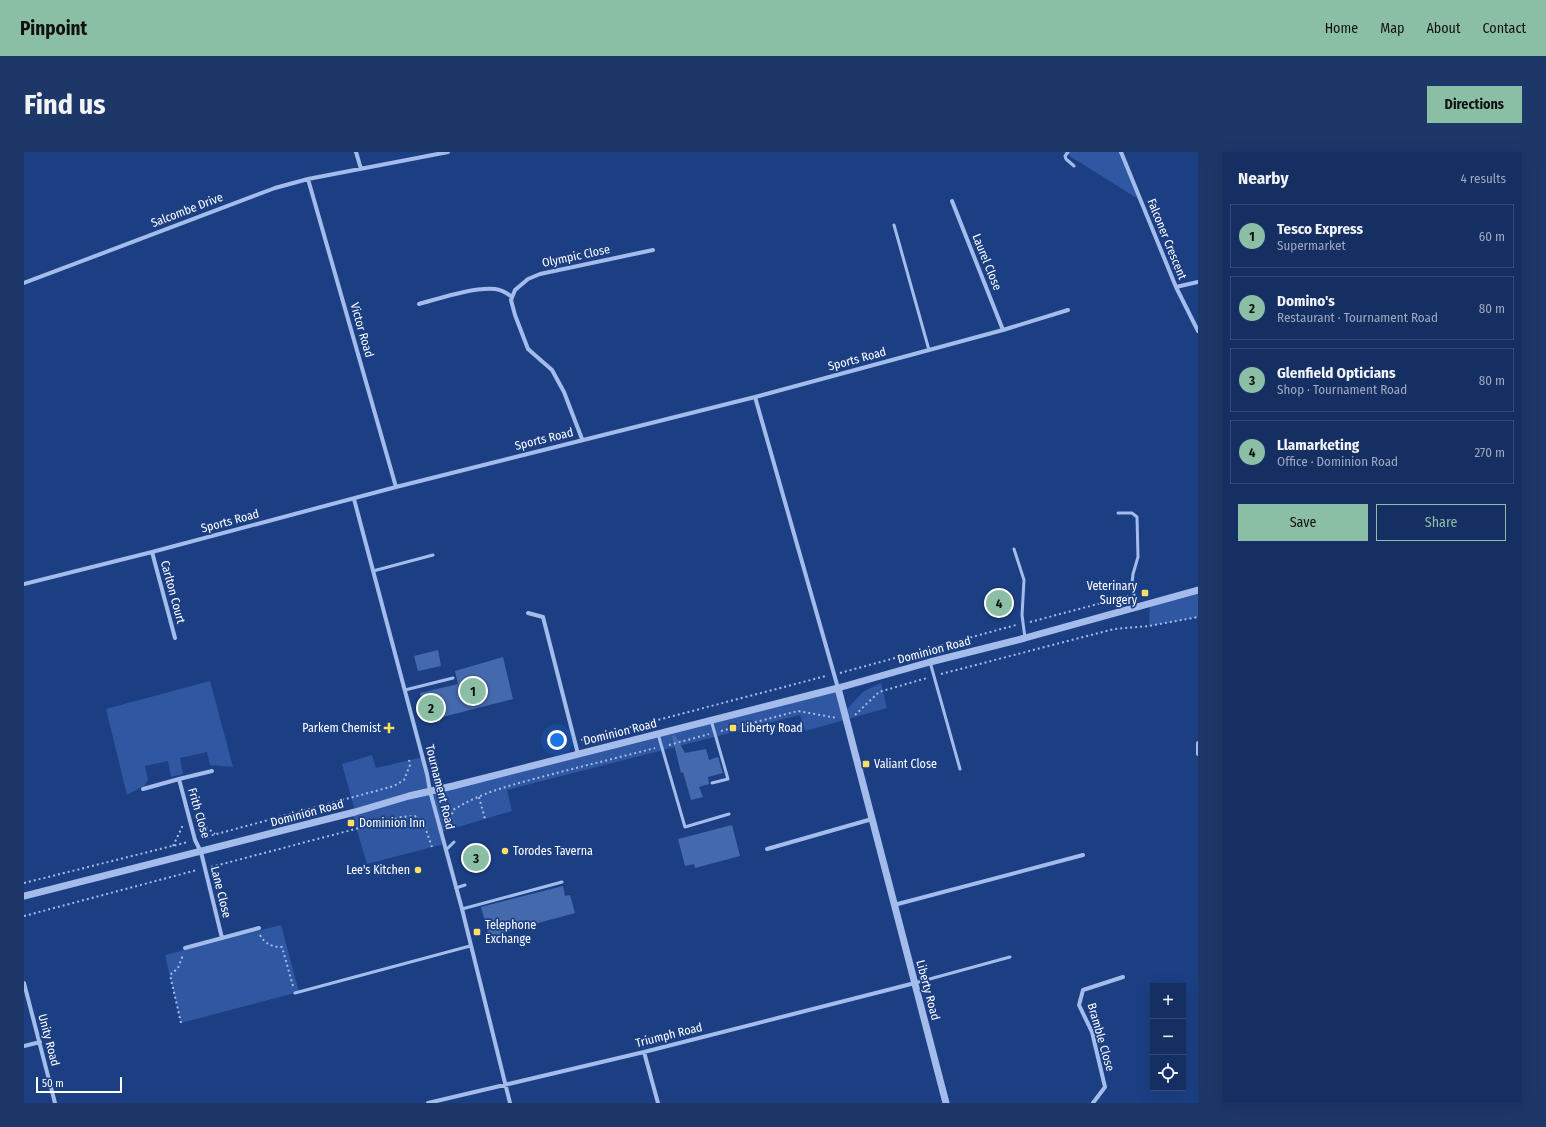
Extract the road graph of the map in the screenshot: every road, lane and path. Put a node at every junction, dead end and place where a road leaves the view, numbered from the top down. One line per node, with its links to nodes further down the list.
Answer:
1 (356, 152): 6 (street)
2 (448, 152): 6 (street, Salcombe Drive)
3 (1068, 152): 5 (lane)
4 (1121, 152): 13 (street, Falconer Crescent)
5 (1074, 166)
6 (361, 169): 7 (street, Salcombe Drive)
7 (308, 179): 11 (street, Salcombe Drive); 22 (street, Victor Road)
8 (952, 201): 17 (street, Laurel Close)
9 (894, 225): 19 (lane)
10 (653, 250): 14 (street, Olympic Close)
11 (24, 282)
12 (1198, 282): 13 (street)
13 (1176, 287): 18 (street, Falconer Crescent)
14 (512, 297): 15 (street); 21 (street)
15 (419, 304)
16 (1068, 310): 17 (street, Sports Road)
17 (1003, 330): 19 (street, Sports Road)
18 (1198, 331)
19 (929, 350): 20 (street, Sports Road)
20 (755, 397): 21 (street, Sports Road); 39 (street, Liberty Road)
21 (582, 440): 22 (street, Sports Road)
22 (396, 487): 23 (street, Sports Road)
23 (354, 499): 26 (street, Sports Road); 28 (street, Tournament Road)
24 (1118, 513): 31 (lane)
25 (1014, 549): 35 (lane)
26 (152, 552): 29 (street, Sports Road); 36 (street, Carlton Court)
27 (433, 555): 28 (lane)
28 (373, 571): 43 (street, Tournament Road)
29 (24, 584)
30 (1198, 590): 32 (street, Dominion Road)
31 (1133, 594): 32 (lane); 35 (path)
32 (1136, 607): 37 (street, Dominion Road)
33 (528, 613): 48 (street)
34 (1198, 617): 40 (path)
35 (1022, 624): 37 (lane); 39 (path)
36 (175, 638)
37 (1025, 638): 38 (street, Dominion Road)
38 (930, 662): 40 (lane); 42 (street, Dominion Road)
39 (834, 674): 42 (street, Liberty Road); 48 (path)
40 (933, 676): 44 (path); 54 (lane)
41 (453, 678): 43 (lane)
42 (838, 688): 44 (street, Liberty Road); 45 (street, Dominion Road)
43 (405, 690): 59 (street, Tournament Road)
44 (846, 719): 46 (path); 63 (street, Liberty Road)
45 (711, 720): 46 (lane); 47 (street, Dominion Road)
46 (714, 733): 50 (path); 57 (lane)
47 (658, 734): 50 (lane); 51 (street, Dominion Road)
48 (574, 741): 51 (street)
49 (1198, 743): 52 (street)
50 (662, 747): 60 (path); 62 (lane)
51 (578, 754): 59 (street, Dominion Road)
52 (1198, 754)
53 (409, 759): 66 (path)
54 (960, 769)
55 (212, 771): 56 (street, Frith Close)
56 (179, 780): 58 (street, Frith Close); 61 (street, Frith Close)
57 (712, 783)
58 (143, 789)
59 (430, 791): 72 (street, Tournament Road); 73 (street, Dominion Road)
60 (480, 797): 64 (path); 65 (path)
61 (188, 814): 66 (path); 67 (street, Frith Close); 69 (path)
62 (729, 814)
63 (872, 819): 71 (street); 81 (street, Liberty Road)
64 (485, 820)
65 (451, 829)
66 (216, 835): 67 (path)
67 (195, 840): 69 (path); 73 (street, Frith Close)
68 (454, 842): 72 (lane)
69 (173, 846): 77 (path)
70 (432, 847): 75 (path)
71 (767, 849)
72 (446, 850): 79 (street, Tournament Road)
73 (201, 852): 75 (street, Lane Close); 80 (street, Dominion Road)
74 (1083, 855): 81 (street)
75 (205, 868): 83 (path); 85 (street, Lane Close)
76 (562, 882): 82 (lane)
77 (24, 883)
78 (465, 885): 79 (lane)
79 (456, 888): 82 (street, Tournament Road)
80 (24, 896)
81 (894, 905): 91 (street, Liberty Road)
82 (462, 910): 86 (street, Tournament Road)
83 (24, 916)
84 (259, 928): 85 (street); 92 (path)
85 (222, 938): 87 (street)
86 (470, 946): 92 (lane); 97 (street, Tournament Road)
87 (185, 948): 93 (path)
88 (1010, 957): 91 (lane)
89 (1123, 977): 103 (street, Bramble Close)
90 (24, 983): 94 (street, Unity Road)
91 (914, 983): 96 (street, Triumph Road); 102 (street, Liberty Road)
92 (295, 993)
93 (181, 1023)
94 (40, 1042): 95 (street); 98 (street, Unity Road)
95 (24, 1046)
96 (644, 1052): 97 (street, Triumph Road); 101 (street)
97 (505, 1085): 99 (street, Triumph Road); 100 (street, Tournament Road)
98 (55, 1103)
99 (428, 1103)
100 (510, 1103)
101 (658, 1103)
102 (946, 1103)
103 (1093, 1103)

